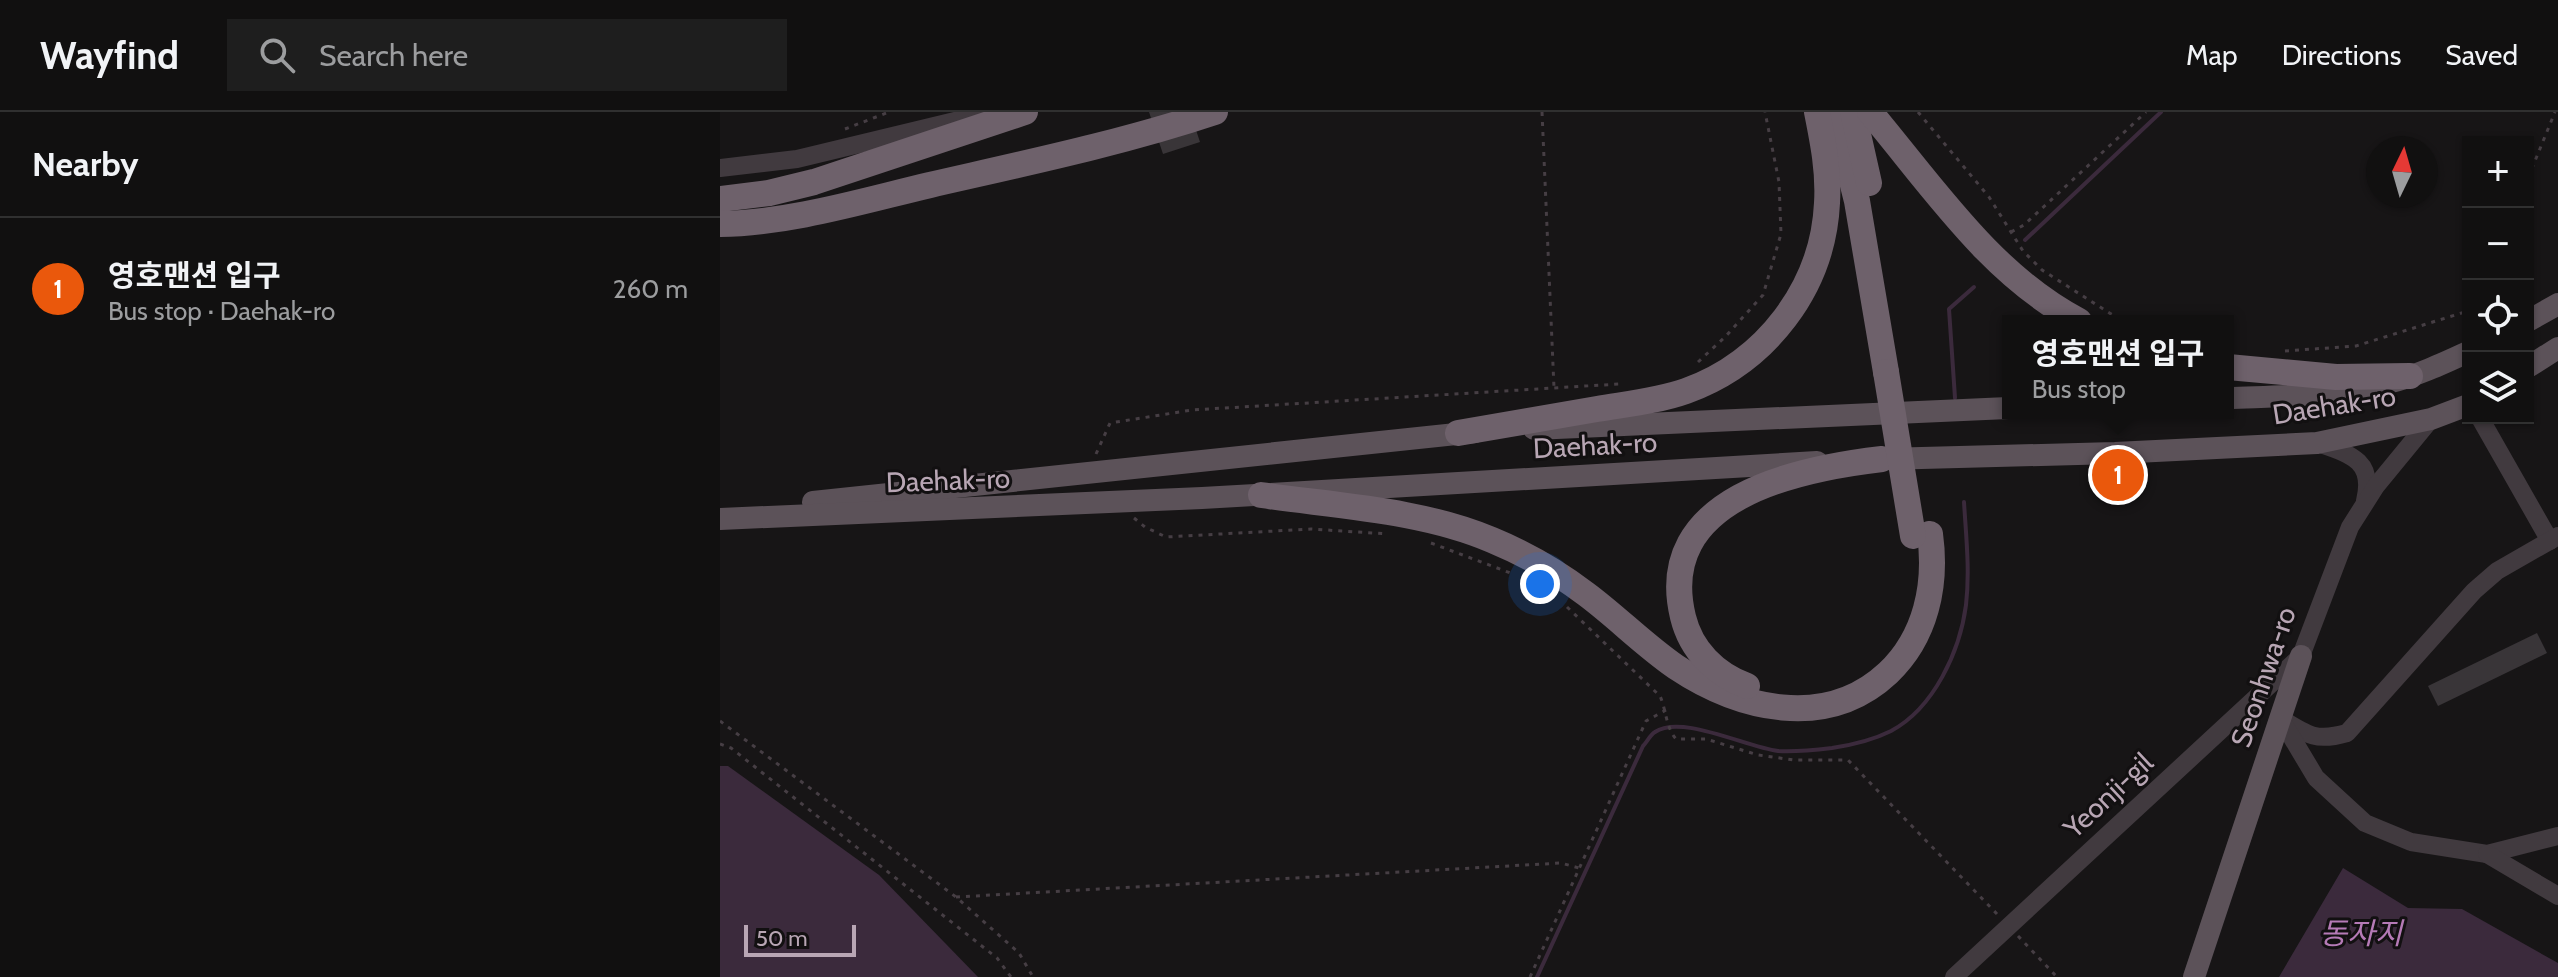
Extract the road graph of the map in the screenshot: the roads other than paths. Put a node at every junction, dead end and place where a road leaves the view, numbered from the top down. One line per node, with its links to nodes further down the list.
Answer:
1 (991, 112): 8 (street)
2 (1025, 112): 9 (highway)
3 (1215, 112): 10 (highway)
4 (1817, 112): 25 (highway)
5 (1828, 112): 18 (highway)
6 (1853, 112): 18 (highway)
7 (1870, 112): 12 (highway)
8 (720, 168)
9 (720, 199)
10 (720, 224)
11 (2558, 304): 13 (main road)
12 (2069, 315)
13 (2534, 318)
14 (2558, 348): 16 (main road)
15 (2462, 354): 19 (main road)
16 (2534, 363)
17 (2234, 368): 19 (highway)
18 (1894, 372): 32 (highway, bridge)
19 (2410, 376): 20 (main road)
20 (2234, 398)
21 (2462, 407): 23 (main road, Daehak-ro)
22 (2002, 408): 25 (main road)
23 (2431, 419): 26 (main road, Daehak-ro); 29 (street, Seonhwa-ro)
24 (2484, 424): 33 (street)
25 (1458, 433): 30 (main road)
26 (2317, 443): 27 (main road, Daehak-ro); 29 (street)
27 (1882, 459): 28 (main road, Daehak-ro); 32 (highway)
28 (1261, 495): 31 (main road, Daehak-ro); 32 (highway)
29 (2364, 504): 34 (street, Seonhwa-ro)
30 (720, 512)
31 (720, 519)
32 (1922, 535)
33 (2554, 538): 35 (street)
34 (2301, 656): 35 (main road, Seonhwa-ro); 39 (street, Yeonji-gil)
35 (2280, 718): 37 (street); 40 (main road, Seonhwa-ro)
36 (2558, 836): 37 (street)
37 (2487, 854): 38 (street)
38 (2558, 896)
39 (1954, 977)
40 (2194, 977)

